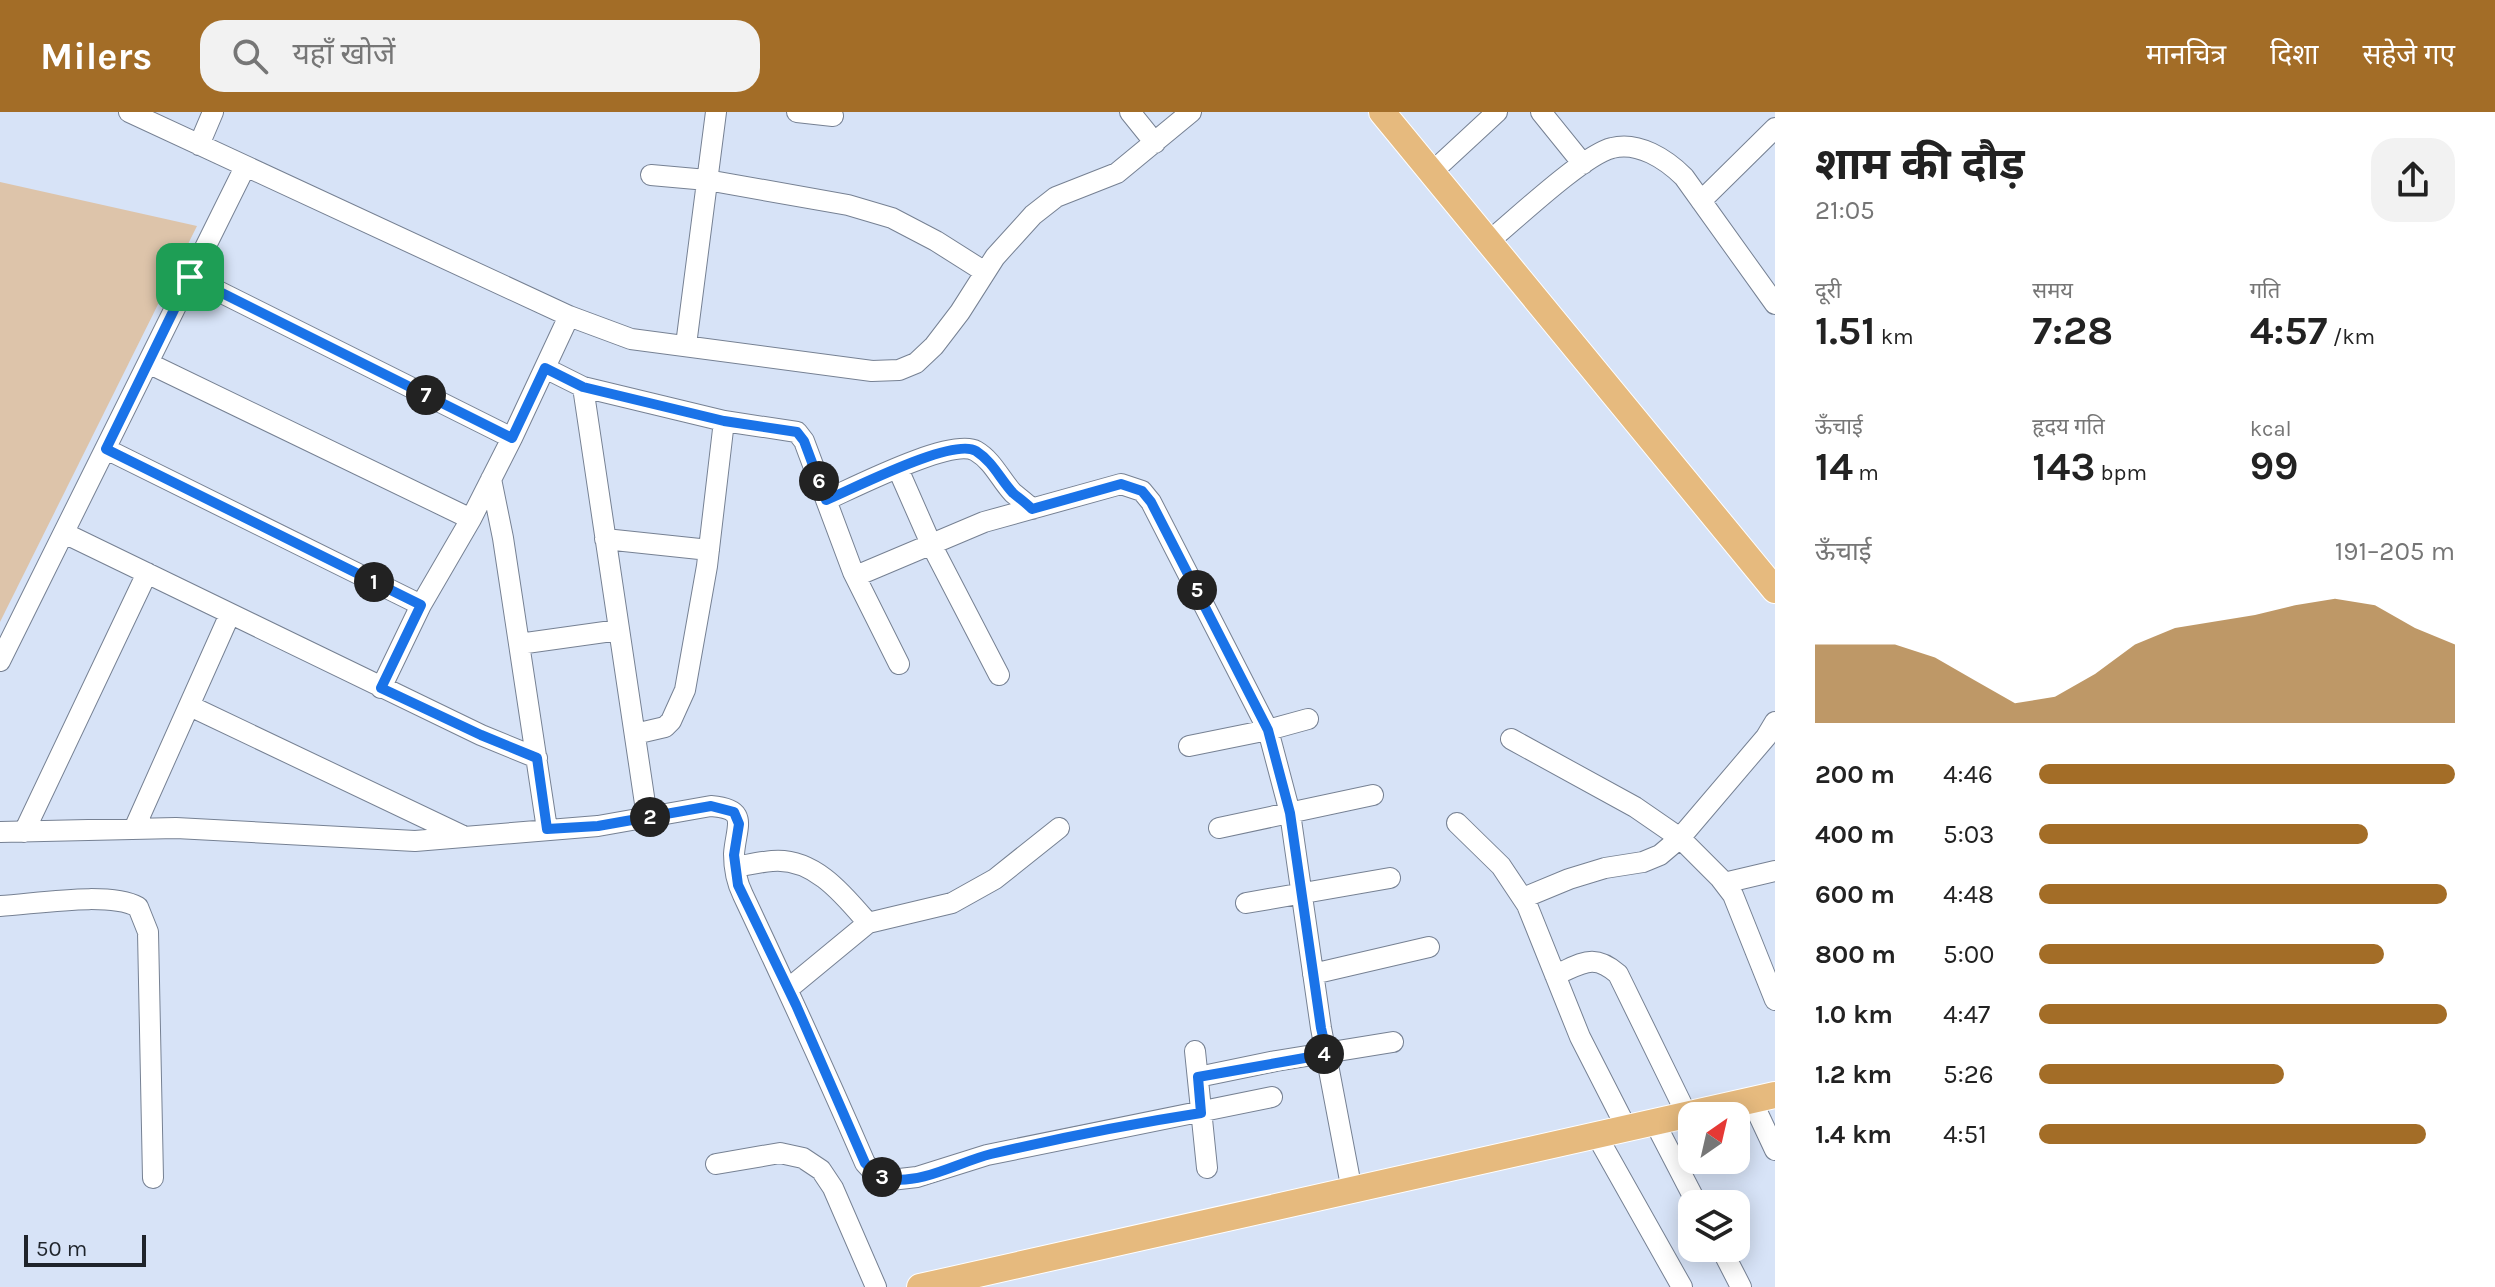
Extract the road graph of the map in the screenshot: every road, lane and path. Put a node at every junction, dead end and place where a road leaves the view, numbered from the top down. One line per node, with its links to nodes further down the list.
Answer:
1 (129, 112): 13 (street)
2 (213, 112): 13 (street)
3 (716, 112): 18 (street)
4 (797, 112): 10 (street)
5 (1130, 112): 12 (street)
6 (1191, 112): 12 (street)
7 (1382, 112): 16 (main road)
8 (1497, 112): 16 (street)
9 (1541, 112): 14 (street)
10 (833, 116)
11 (1775, 128): 19 (street)
12 (1155, 143): 21 (street)
13 (199, 145): 15 (street)
14 (1583, 164): 19 (street); 20 (street)
15 (245, 167): 22 (street); 24 (street)
16 (1431, 173): 20 (main road)
17 (651, 175): 18 (street)
18 (707, 180): 21 (street); 25 (street)
19 (1701, 201): 23 (street)
20 (1488, 242): 43 (main road)
21 (985, 272): 25 (street)
22 (190, 277): 26 (street); 30 (street)
23 (1775, 304)
24 (569, 316): 25 (street); 27 (street)
25 (686, 345)
26 (148, 363): 31 (street); 36 (street)
27 (545, 368): 28 (street); 30 (street)
28 (583, 387): 29 (street); 38 (street)
29 (724, 421): 34 (street); 40 (street)
30 (512, 438): 33 (street)
31 (106, 449): 37 (street); 44 (street)
32 (898, 469): 34 (street); 35 (street); 39 (street)
33 (491, 479): 36 (street); 47 (street)
34 (826, 500): 42 (street)
35 (1032, 509): 39 (street); 55 (street)
36 (471, 519): 44 (street)
37 (64, 533): 41 (street); 48 (street)
38 (605, 539): 40 (street); 46 (street)
39 (931, 544): 42 (street); 50 (street)
40 (709, 550): 56 (street)
41 (147, 573): 45 (street); 69 (street)
42 (856, 576): 49 (street)
43 (1775, 590)
44 (421, 605): 51 (street)
45 (230, 614): 51 (street); 52 (street)
46 (619, 630): 47 (street); 56 (street)
47 (519, 644): 59 (street)
48 (0, 661)
49 (899, 664)
50 (999, 675)
51 (381, 688): 59 (street)
52 (190, 706): 66 (street); 70 (street)
53 (1308, 719): 55 (street)
54 (1775, 722): 71 (street)
55 (1268, 730): 58 (street); 61 (street)
56 (635, 734): 62 (street)
57 (1511, 739): 71 (street)
58 (1189, 746)
59 (537, 758): 67 (street)
60 (1373, 795): 61 (street)
61 (1290, 813): 65 (street); 76 (street)
62 (647, 817): 67 (street); 72 (street)
63 (1457, 823): 77 (street)
64 (1059, 828): 80 (street)
65 (1219, 828)
66 (134, 829): 69 (street); 70 (street)
67 (547, 829): 70 (street)
68 (0, 832): 69 (street)
69 (24, 832)
70 (461, 835)
71 (1680, 838): 75 (street); 77 (street)
72 (735, 867): 80 (street); 84 (street)
73 (1775, 871): 75 (street)
74 (1390, 878): 76 (street)
75 (1724, 883): 85 (street)
76 (1301, 892): 78 (street); 82 (street)
77 (1523, 898): 83 (street)
78 (1246, 903)
79 (0, 906): 101 (street)
80 (868, 923): 84 (street)
81 (1429, 947): 82 (street)
82 (1313, 974): 88 (street)
83 (1555, 975): 92 (street); 96 (street)
84 (788, 989): 93 (street)
85 (1775, 1000)
86 (1393, 1042): 88 (street)
87 (1195, 1051): 89 (street)
88 (1327, 1054): 89 (street); 103 (street)
89 (1198, 1077): 93 (street)
90 (1272, 1097): 93 (street)
91 (1763, 1098): 98 (street)
92 (1681, 1102)
93 (1201, 1113): 100 (street)
94 (1678, 1117): 95 (main road)
95 (1655, 1123): 96 (main road); 102 (street)
96 (1627, 1129): 97 (main road)
97 (1597, 1136): 103 (main road); 107 (street)
98 (1775, 1150)
99 (716, 1164): 106 (street)
100 (1207, 1168)
101 (153, 1178)
102 (1690, 1190)
103 (1352, 1191): 105 (main road)
104 (1728, 1262): 108 (street)
105 (928, 1286)
106 (876, 1287)
107 (1682, 1287)
108 (1741, 1287)

